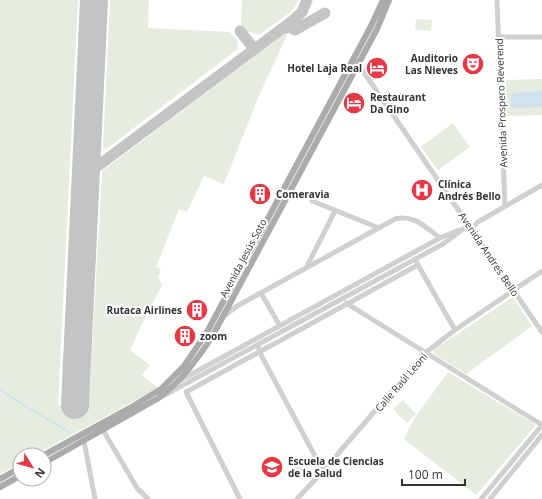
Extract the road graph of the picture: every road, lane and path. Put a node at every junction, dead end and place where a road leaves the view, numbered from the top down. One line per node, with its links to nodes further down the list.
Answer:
1 (383, 0): 6 (main road, Avenida Jesús Soto)
2 (389, 0): 7 (main road, Avenida Jesús Soto)
3 (497, 0): 5 (street, Avenida Prospero Reverend)
4 (542, 36): 5 (street)
5 (498, 37): 10 (street, Avenida Prospero Reverend)
6 (354, 58): 7 (street, Avenida Andres Bello); 31 (main road, Avenida Jesús Soto)
7 (358, 64): 12 (street, Avenida Andres Bello); 23 (main road, Avenida Jesús Soto)
8 (542, 185): 10 (street)
9 (312, 201): 11 (street)
10 (505, 206): 12 (street)
11 (335, 211): 13 (street); 17 (street)
12 (469, 226): 14 (street); 15 (street); 19 (street, Avenida Andres Bello)
13 (379, 228): 14 (street); 17 (street)
14 (440, 238): 24 (street)
15 (415, 259): 16 (street); 21 (street)
16 (418, 265): 22 (street); 25 (street)
17 (306, 268): 20 (street)
18 (542, 271): 19 (street, Calle Raúl Leoni)
19 (513, 290): 25 (street, Calle Raúl Leoni); 26 (street, Avenida Andres Bello)
20 (261, 293): 23 (street); 24 (street)
21 (342, 299): 22 (street); 27 (street)
22 (348, 304): 28 (street); 29 (street)
23 (222, 318): 30 (main road, Avenida Jesús Soto)
24 (280, 326): 30 (street)
25 (455, 330): 29 (street, Calle Raúl Leoni)
26 (542, 332)
27 (258, 346): 28 (street); 32 (street)
28 (260, 353): 39 (street); 46 (street)
29 (425, 353): 33 (street); 39 (street, Calle Raúl Leoni)
30 (177, 383): 31 (street); 32 (main road, Avenida Jesús Soto)
31 (161, 388): 37 (main road, Avenida Jesús Soto)
32 (157, 399): 34 (main road, Avenida Jesús Soto)
33 (542, 425): 48 (street)
34 (103, 430): 36 (main road, Avenida Jesús Soto); 45 (street)
35 (542, 436): 49 (street)
36 (84, 441): 38 (main road, Avenida Jesús Soto); 44 (street)
37 (52, 451)
38 (52, 459)
39 (323, 471): 47 (street, Calle Raúl Leoni)
40 (12, 472): 41 (main road)
41 (0, 479)
42 (12, 480): 43 (main road)
43 (0, 487)
44 (95, 499)
45 (148, 499)
46 (240, 499)
47 (297, 499)
48 (481, 499)
49 (490, 499)

